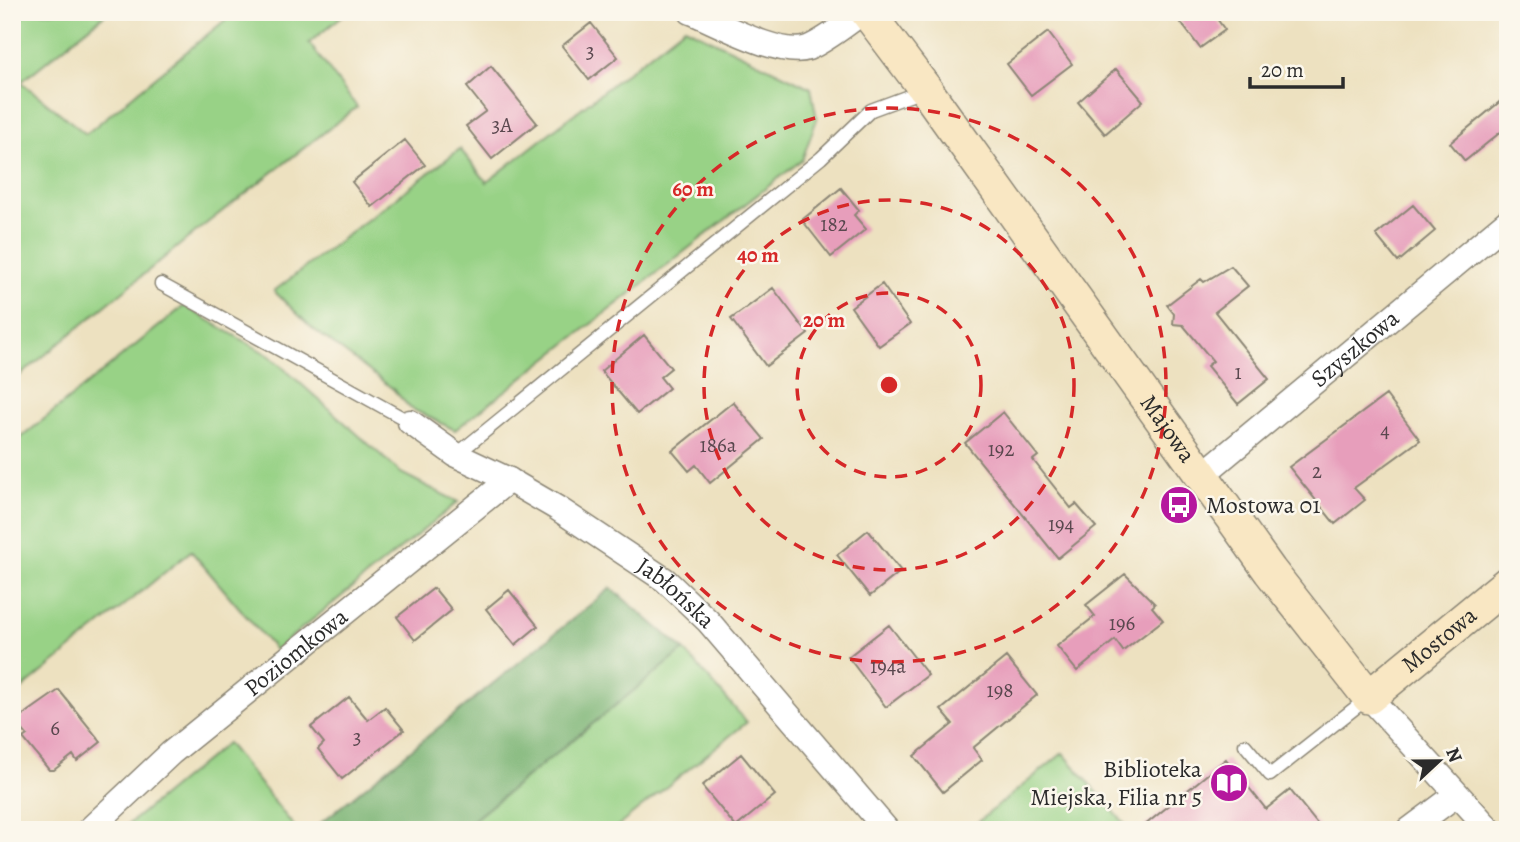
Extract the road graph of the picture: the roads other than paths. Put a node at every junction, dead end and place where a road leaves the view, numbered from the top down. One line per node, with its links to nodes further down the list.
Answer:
1 (691, 12): 2 (street)
2 (865, 12): 3 (street, Majowa)
3 (926, 90): 7 (lane); 8 (street, Majowa)
4 (1508, 221): 8 (street, Szyszkowa)
5 (161, 284): 6 (lane)
6 (410, 422): 7 (street, Jabłońska)
7 (456, 455): 9 (street, Jabłońska)
8 (1201, 475): 11 (street, Majowa)
9 (509, 480): 14 (street, Poziomkowa); 15 (street, Jabłońska)
10 (1508, 583): 11 (street, Mostowa)
11 (1369, 696): 12 (lane); 13 (street, Majowa)
12 (1245, 745)
13 (1456, 795): 16 (street); 17 (street, Majowa)
14 (89, 830)
15 (887, 830)
16 (1409, 830)
17 (1490, 830)

